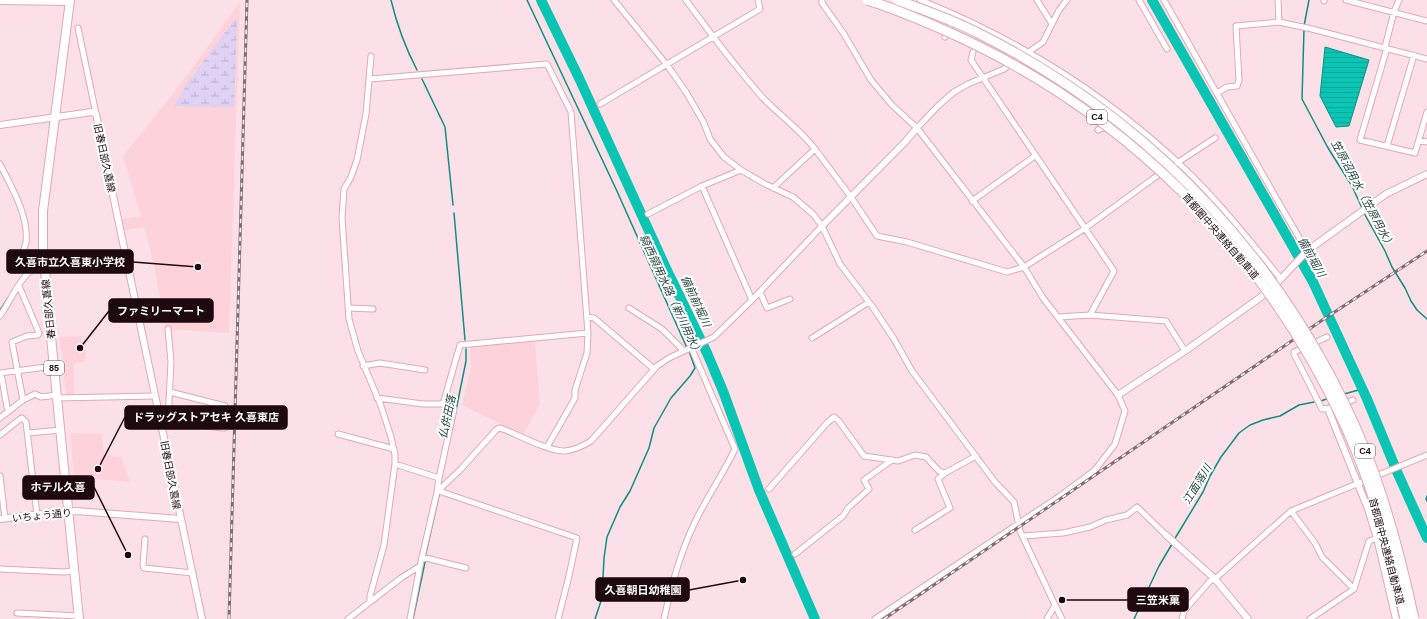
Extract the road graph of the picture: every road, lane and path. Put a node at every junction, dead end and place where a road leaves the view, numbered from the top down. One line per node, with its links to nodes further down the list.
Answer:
1 (0, 0): 16 (street)
2 (614, 0): 33 (street)
3 (686, 0): 24 (street)
4 (758, 0): 24 (street)
5 (822, 0): 43 (street)
6 (868, 0): 160 (highway, 首都圏中央連絡自動車道 / C4, bridge)
7 (897, 0): 161 (highway, 首都圏中央連絡自動車道 / C4, bridge)
8 (920, 0): 19 (street)
9 (1037, 0): 22 (street)
10 (1067, 0): 22 (street)
11 (1139, 0): 27 (street)
12 (1164, 0): 36 (street)
13 (1278, 0): 21 (street)
14 (1346, 0): 17 (street)
15 (1399, 0): 18 (street)
16 (70, 1): 40 (main road, 春日部久喜線 / 85)
17 (1360, 2): 18 (street)
18 (1394, 12): 20 (street); 26 (street)
19 (955, 14): 25 (street); 29 (street)
20 (1427, 21)
21 (1279, 22): 26 (street); 36 (street)
22 (1052, 24): 29 (street)
23 (78, 28): 38 (street)
24 (713, 37): 33 (street); 49 (street)
25 (945, 37)
26 (1386, 48): 30 (street); 48 (street)
27 (1167, 49)
28 (973, 52): 34 (street)
29 (1030, 52): 34 (street); 41 (street)
30 (1414, 55): 32 (street); 48 (street)
31 (371, 56): 35 (street)
32 (1427, 59)
33 (666, 65): 37 (street); 53 (street)
34 (983, 77): 43 (street); 50 (street)
35 (370, 78): 72 (street); 77 (street)
36 (1217, 92): 62 (street)
37 (600, 104)
38 (94, 112): 40 (street, 旧春日部久喜線); 97 (street, 旧春日部久喜線)
39 (1427, 112): 46 (street)
40 (55, 117): 42 (street, 旧春日部久喜線); 63 (main road, 春日部久喜線 / 85)
41 (1128, 120): 44 (street); 51 (street)
42 (0, 125)
43 (917, 128): 57 (street); 58 (street)
44 (1098, 130)
45 (1215, 138): 51 (street)
46 (1419, 140): 47 (street); 48 (street)
47 (1427, 142)
48 (1387, 146)
49 (815, 148): 56 (street); 57 (street)
50 (1035, 156): 58 (street); 61 (street)
51 (1178, 163): 61 (street); 66 (street)
52 (0, 164): 65 (street)
53 (741, 170): 55 (street); 56 (street)
54 (1427, 174): 62 (street)
55 (702, 186): 59 (street); 70 (street)
56 (773, 188): 60 (street)
57 (851, 197): 60 (street); 64 (street)
58 (972, 201): 64 (street)
59 (648, 214)
60 (822, 226): 68 (street); 71 (street)
61 (1084, 229): 64 (street); 75 (street)
62 (1307, 251): 66 (street)
63 (44, 264): 65 (street); 79 (main road, 春日部久喜線 / 85)
64 (1024, 268): 78 (street)
65 (30, 272): 67 (street)
66 (1281, 279): 87 (street)
67 (18, 286): 76 (street); 80 (street)
68 (760, 292): 69 (street); 70 (street)
69 (790, 299)
70 (752, 300): 85 (street)
71 (869, 302): 84 (street); 114 (street)
72 (348, 308): 74 (street); 89 (street)
73 (629, 308): 86 (street)
74 (373, 309)
75 (1090, 315): 78 (street); 87 (street)
76 (0, 316)
77 (587, 317): 82 (street); 90 (street)
78 (1059, 317): 95 (street)
79 (50, 327): 80 (street); 88 (main road, 春日部久喜線 / 85)
80 (37, 328): 91 (street)
81 (168, 329): 94 (street)
82 (588, 333): 101 (street); 111 (street)
83 (1326, 337): 102 (street)
84 (812, 338)
85 (691, 348): 86 (street); 152 (street)
86 (684, 351): 90 (street)
87 (1185, 351): 95 (street)
88 (54, 366): 91 (street); 96 (main road, 春日部久喜線 / 85)
89 (363, 366): 92 (street); 98 (street)
90 (654, 369): 111 (street)
91 (18, 370): 93 (street); 99 (street)
92 (425, 370)
93 (1, 373): 103 (street)
94 (170, 392): 105 (street); 105 (street)
95 (1118, 395): 128 (street)
96 (57, 396): 97 (street); 99 (street); 107 (main road, 春日部久喜線 / 85)
97 (155, 396): 106 (street, 旧春日部久喜線)
98 (378, 398): 101 (street); 112 (street)
99 (23, 400): 103 (street)
100 (1353, 400): 102 (street)
101 (443, 404): 119 (street)
102 (1328, 409): 120 (street)
103 (9, 410): 104 (street)
104 (0, 418)
105 (168, 421): 106 (street)
106 (161, 423): 127 (street, 旧春日部久喜線)
107 (61, 430): 108 (street); 123 (main road, 春日部久喜線 / 85)
108 (28, 433): 110 (street); 125 (street)
109 (338, 434): 112 (street)
110 (0, 435)
111 (547, 447): 122 (street)
112 (394, 449): 116 (street)
113 (1427, 455): 120 (street)
114 (976, 456): 117 (street); 128 (street)
115 (892, 460): 117 (street); 121 (street); 135 (street)
116 (395, 464): 119 (street); 144 (street)
117 (945, 473): 129 (street)
118 (0, 476): 126 (street)
119 (439, 478): 122 (street)
120 (1358, 484): 124 (street); 133 (street)
121 (769, 489)
122 (438, 491): 136 (street); 151 (street)
123 (68, 511): 125 (street, いちょう通り); 127 (street, いちょう通り); 140 (main road, 春日部久喜線 / 85)
124 (1292, 511): 142 (street); 143 (street)
125 (37, 515): 126 (street, いちょう通り)
126 (2, 519)
127 (180, 519): 141 (street, 旧春日部久喜線)
128 (1019, 523): 132 (street); 153 (street)
129 (915, 530)
130 (1390, 534): 133 (street)
131 (1166, 535): 132 (street); 142 (street)
132 (1023, 536): 145 (street)
133 (1377, 538): 143 (street); 159 (street)
134 (145, 539): 141 (street)
135 (795, 554)
136 (422, 557): 137 (street); 138 (street)
137 (420, 566): 144 (street); 150 (street)
138 (466, 568)
139 (0, 569): 140 (street)
140 (74, 571): 147 (main road, 春日部久喜線 / 85)
141 (192, 573): 148 (street, 旧春日部久喜線)
142 (1215, 579): 156 (street); 157 (street)
143 (1354, 589): 158 (street)
144 (370, 601): 149 (street)
145 (1055, 605): 154 (street); 155 (street)
146 (17, 613): 147 (street)
147 (79, 618)
148 (202, 619)
149 (348, 619)
150 (410, 619)
151 (558, 619)
152 (664, 619)
153 (875, 619)
154 (1047, 619)
155 (1062, 619)
156 (1182, 619)
157 (1248, 619)
158 (1310, 619)
159 (1396, 619)
160 (1405, 619)
161 (1414, 619)

